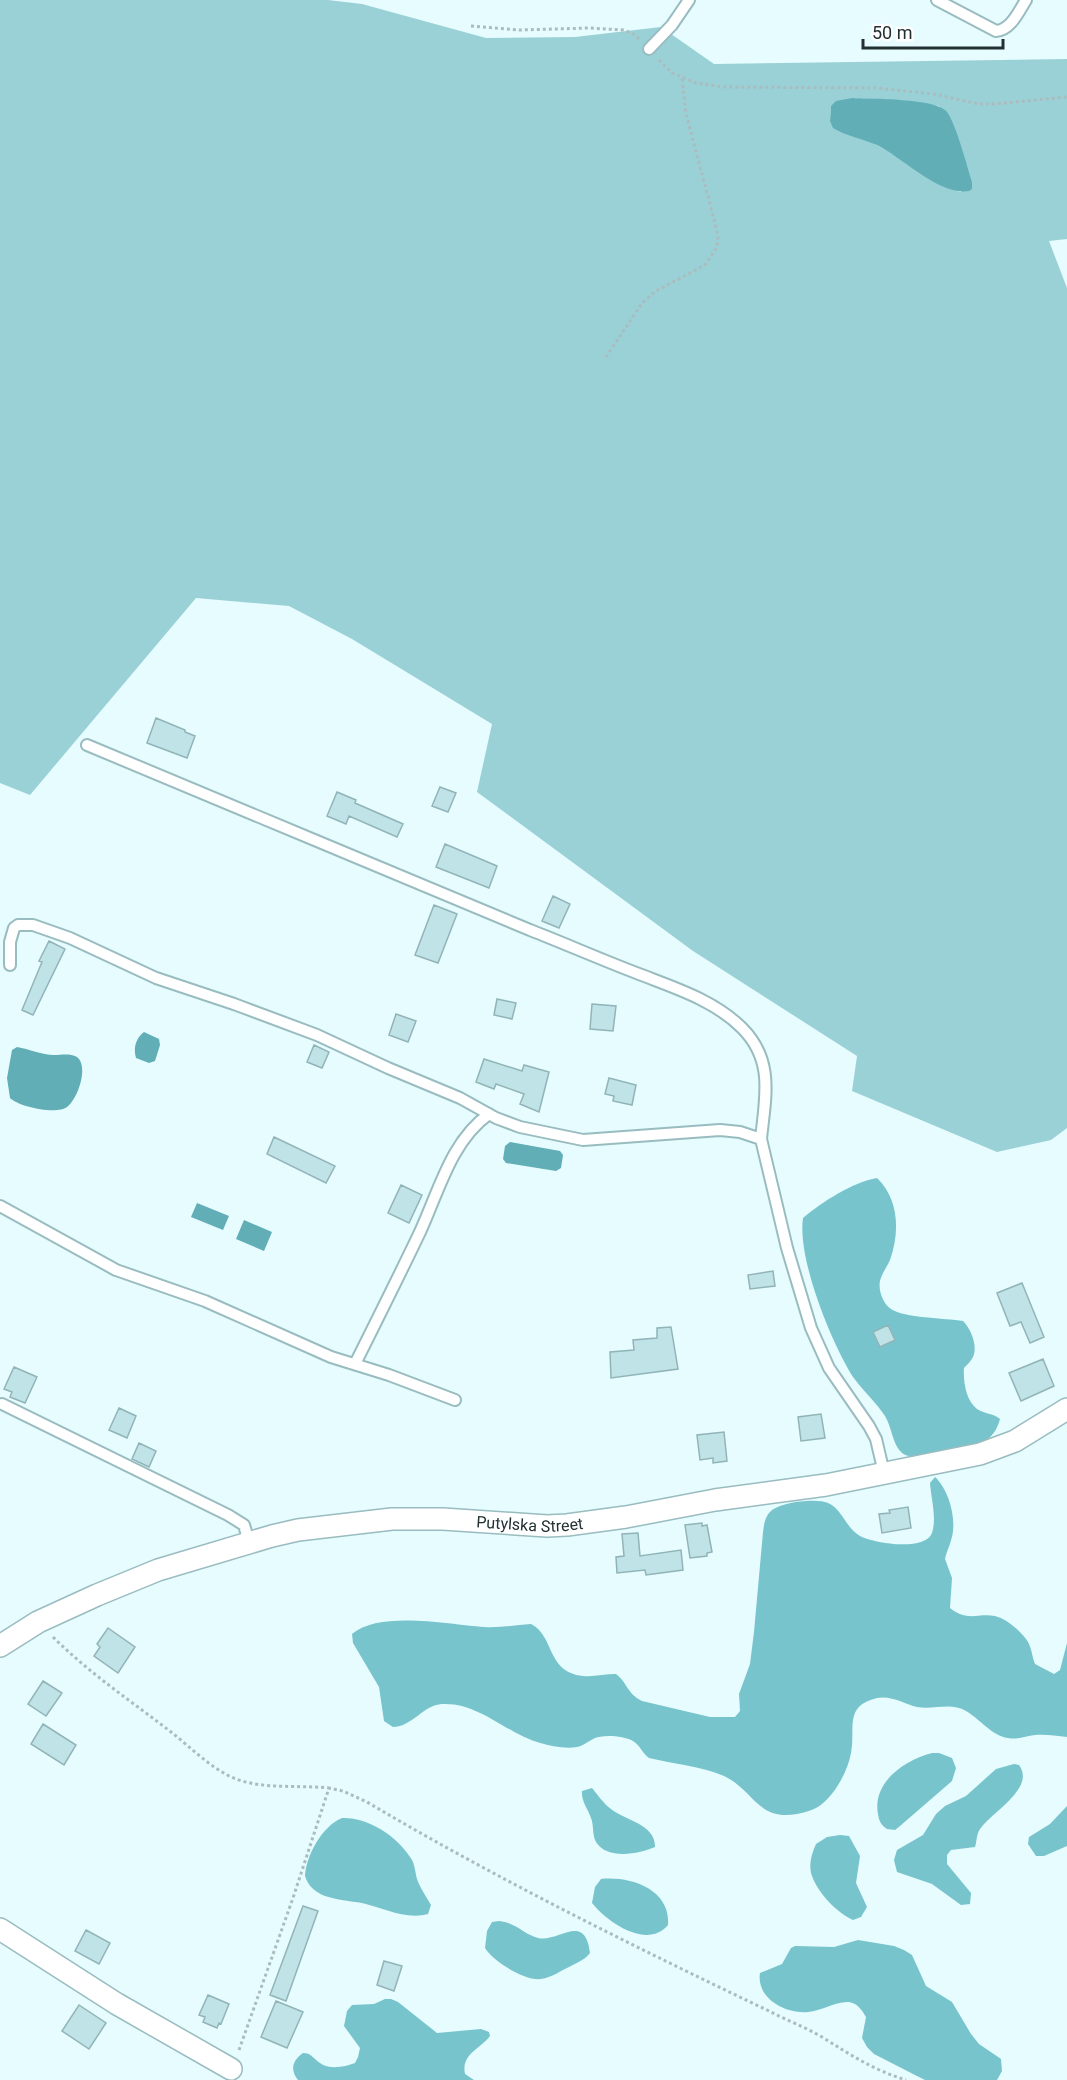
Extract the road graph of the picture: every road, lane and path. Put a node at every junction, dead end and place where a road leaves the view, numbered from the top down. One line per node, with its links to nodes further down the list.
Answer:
1 (689, 0): 5 (lane)
2 (937, 0): 3 (lane)
3 (1026, 0)
4 (471, 26): 5 (path)
5 (648, 49): 6 (path)
6 (682, 77): 7 (path); 8 (path)
7 (1067, 97)
8 (606, 357)
9 (87, 745): 12 (lane)
10 (10, 965): 11 (lane)
11 (489, 1114): 12 (lane); 14 (lane)
12 (761, 1139): 18 (lane)
13 (0, 1206): 14 (lane)
14 (355, 1364): 15 (lane)
15 (455, 1400)
16 (2, 1404): 19 (lane)
17 (1067, 1409): 18 (street, Putylska Street)
18 (884, 1473): 19 (street, Putylska Street)
19 (249, 1542): 20 (street, Putylska Street)
20 (38, 1622): 21 (street, Putylska Street); 22 (path)
21 (0, 1646)
22 (329, 1788): 24 (path); 25 (path)
23 (0, 1929): 24 (street)
24 (231, 2069)
25 (906, 2080)

